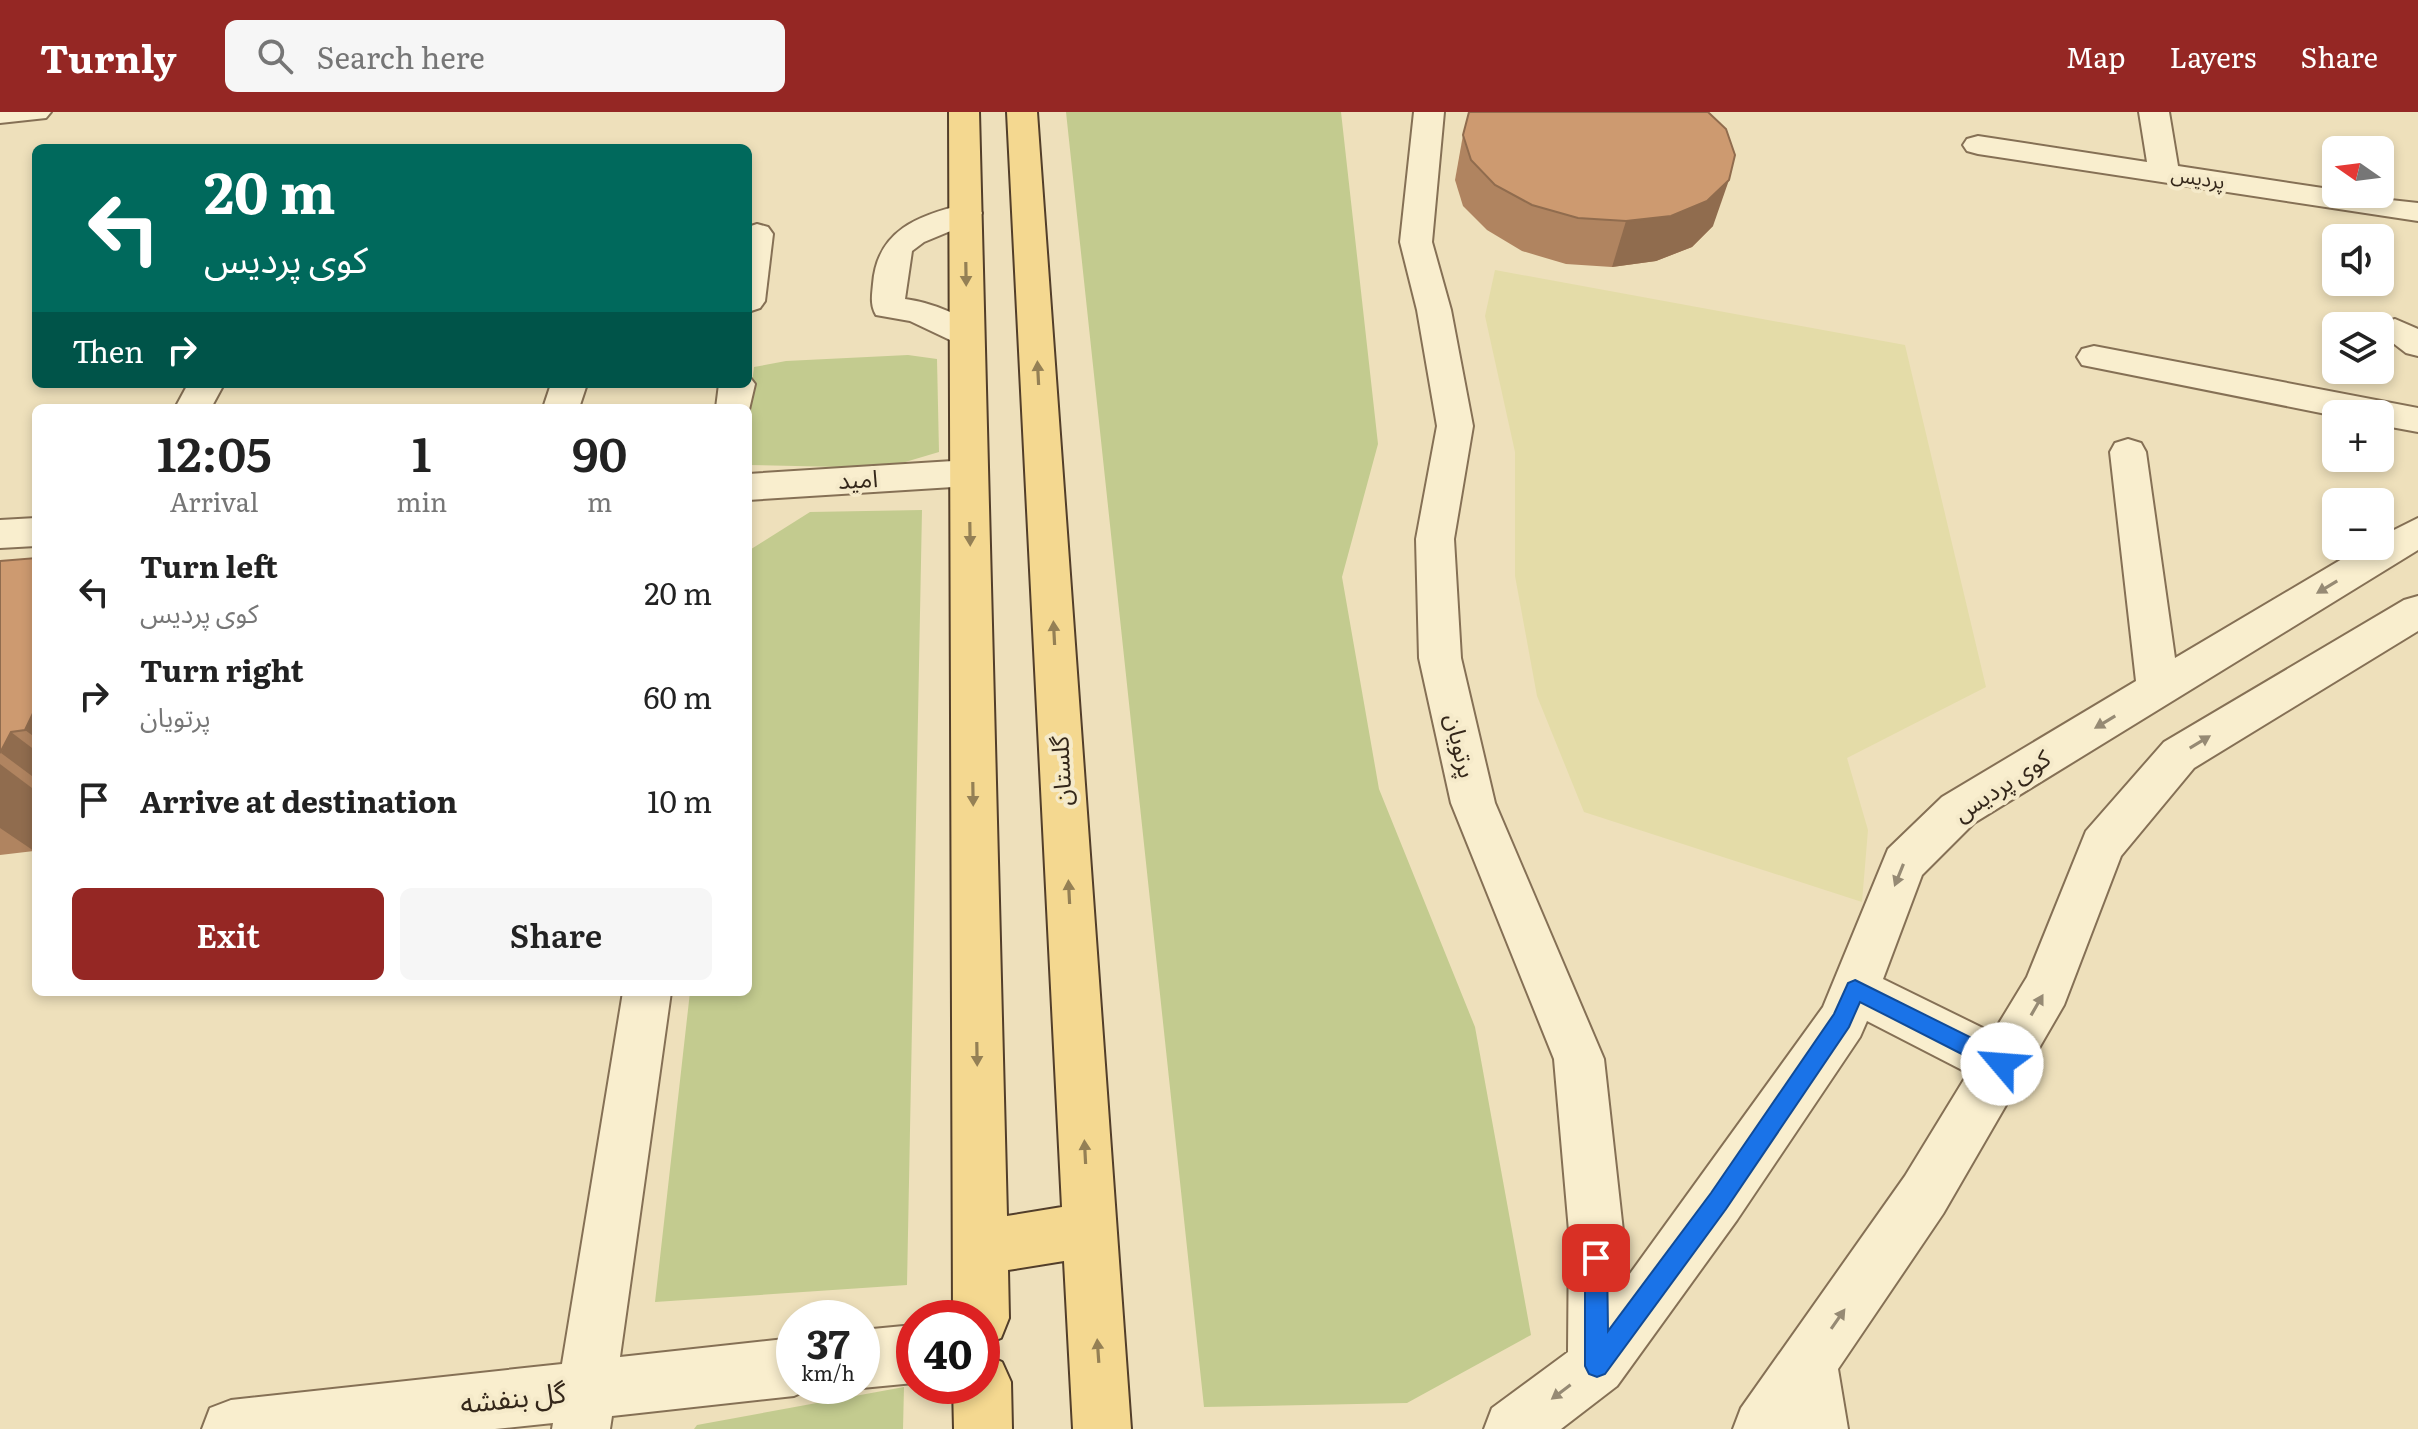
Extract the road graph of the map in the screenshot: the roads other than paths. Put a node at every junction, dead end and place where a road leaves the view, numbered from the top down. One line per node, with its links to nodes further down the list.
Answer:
1 (36, 112): 6 (street)
2 (964, 112): 10 (main road)
3 (1022, 112): 27 (main road, گلستان, one-way to 3)
4 (1429, 112): 31 (street, پرتویان)
5 (2154, 112): 8 (street)
6 (0, 114)
7 (1978, 145): 8 (street, پردیس)
8 (2164, 173): 9 (street, پردیس)
9 (2418, 212)
10 (966, 213): 13 (main road, one-way to 13); 13 (street)
11 (757, 234): 12 (street)
12 (752, 271)
13 (967, 337): 17 (main road)
14 (2094, 357): 15 (street)
15 (2418, 420)
16 (2128, 452): 23 (street)
17 (969, 473): 18 (street, امید); 28 (main road, one-way to 28)
18 (752, 487)
19 (32, 532): 21 (street)
20 (2418, 532): 23 (street, کوی پردیس, one-way to 23)
21 (0, 534)
22 (2418, 611): 26 (street, one-way to 22)
23 (2158, 690): 24 (street, کوی پردیس, one-way to 24)
24 (1855, 990): 26 (street); 31 (street, کوی پردیس)
25 (646, 996): 34 (street)
26 (2002, 1064): 30 (street, one-way to 26)
27 (1090, 1230): 28 (main road); 37 (main road, گلستان, one-way to 27)
28 (980, 1247): 29 (main road)
29 (981, 1300)
30 (1808, 1362): 39 (street); 40 (street)
31 (1597, 1366): 38 (street, کوی پردیس, one-way to 38)
32 (776, 1371): 34 (street, گل بنفشه)
33 (982, 1404): 36 (main road)
34 (584, 1409): 35 (street, گل بنفشه)
35 (231, 1429)
36 (983, 1429)
37 (1102, 1429)
38 (1513, 1429)
39 (1762, 1429)
40 (1819, 1429)

